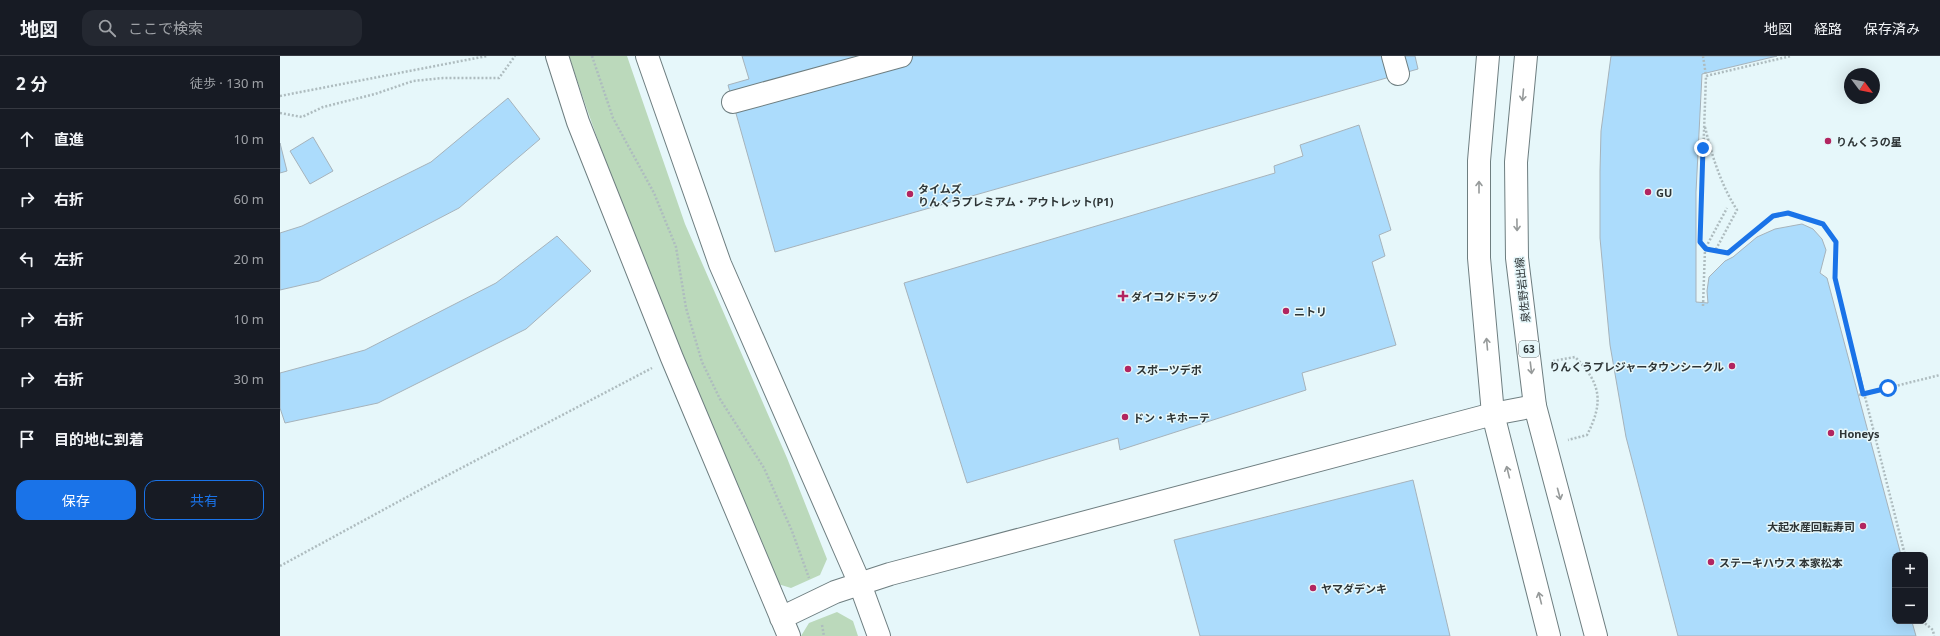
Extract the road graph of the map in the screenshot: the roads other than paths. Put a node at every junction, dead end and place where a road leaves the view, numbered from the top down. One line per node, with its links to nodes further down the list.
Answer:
1 (557, 56): 10 (street)
2 (647, 56): 9 (street)
3 (901, 56): 6 (street)
4 (1488, 56): 8 (street, one-way to 4)
5 (1526, 56): 7 (street, 泉佐野岩出線 / 63, one-way to 7)
6 (734, 102)
7 (1536, 406): 8 (street); 13 (street, 泉佐野岩出線 / 63, one-way to 13)
8 (1493, 414): 9 (street); 12 (street, one-way to 8)
9 (860, 584): 10 (street); 11 (street)
10 (785, 627)
11 (879, 636)
12 (1549, 636)
13 (1596, 636)

